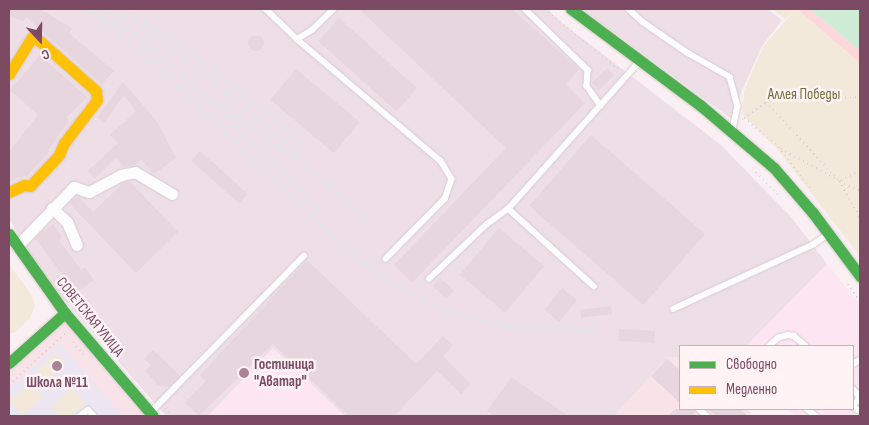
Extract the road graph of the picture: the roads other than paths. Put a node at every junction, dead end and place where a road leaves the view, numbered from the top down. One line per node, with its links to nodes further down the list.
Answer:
1 (266, 9): 6 (lane)
2 (334, 9): 6 (lane)
3 (525, 9): 11 (lane)
4 (571, 9): 9 (street)
5 (628, 9): 12 (lane)
6 (297, 39): 22 (lane)
7 (9, 51): 8 (street)
8 (20, 55): 10 (street); 13 (street)
9 (640, 60): 11 (lane); 12 (street)
10 (9, 74)
11 (601, 106): 16 (lane)
12 (733, 132): 18 (street)
13 (9, 192)
14 (172, 194): 15 (street)
15 (52, 208): 19 (street); 20 (street)
16 (508, 209): 24 (lane); 25 (lane)
17 (9, 234): 20 (street, СОВЕТСКАЯ УЛИЦА)
18 (829, 234): 23 (street); 26 (lane)
19 (77, 245)
20 (17, 246): 27 (street, СОВЕТСКАЯ УЛИЦА)
21 (304, 256): 33 (lane)
22 (386, 259)
23 (860, 276)
24 (429, 279)
25 (594, 287)
26 (673, 309)
27 (65, 313): 30 (street); 33 (street, СОВЕТСКАЯ УЛИЦА)
28 (770, 345): 29 (lane)
29 (805, 345)
30 (9, 364)
31 (854, 390): 32 (lane)
32 (854, 406)
33 (152, 414)
34 (80, 416): 35 (lane)
35 (94, 416)

